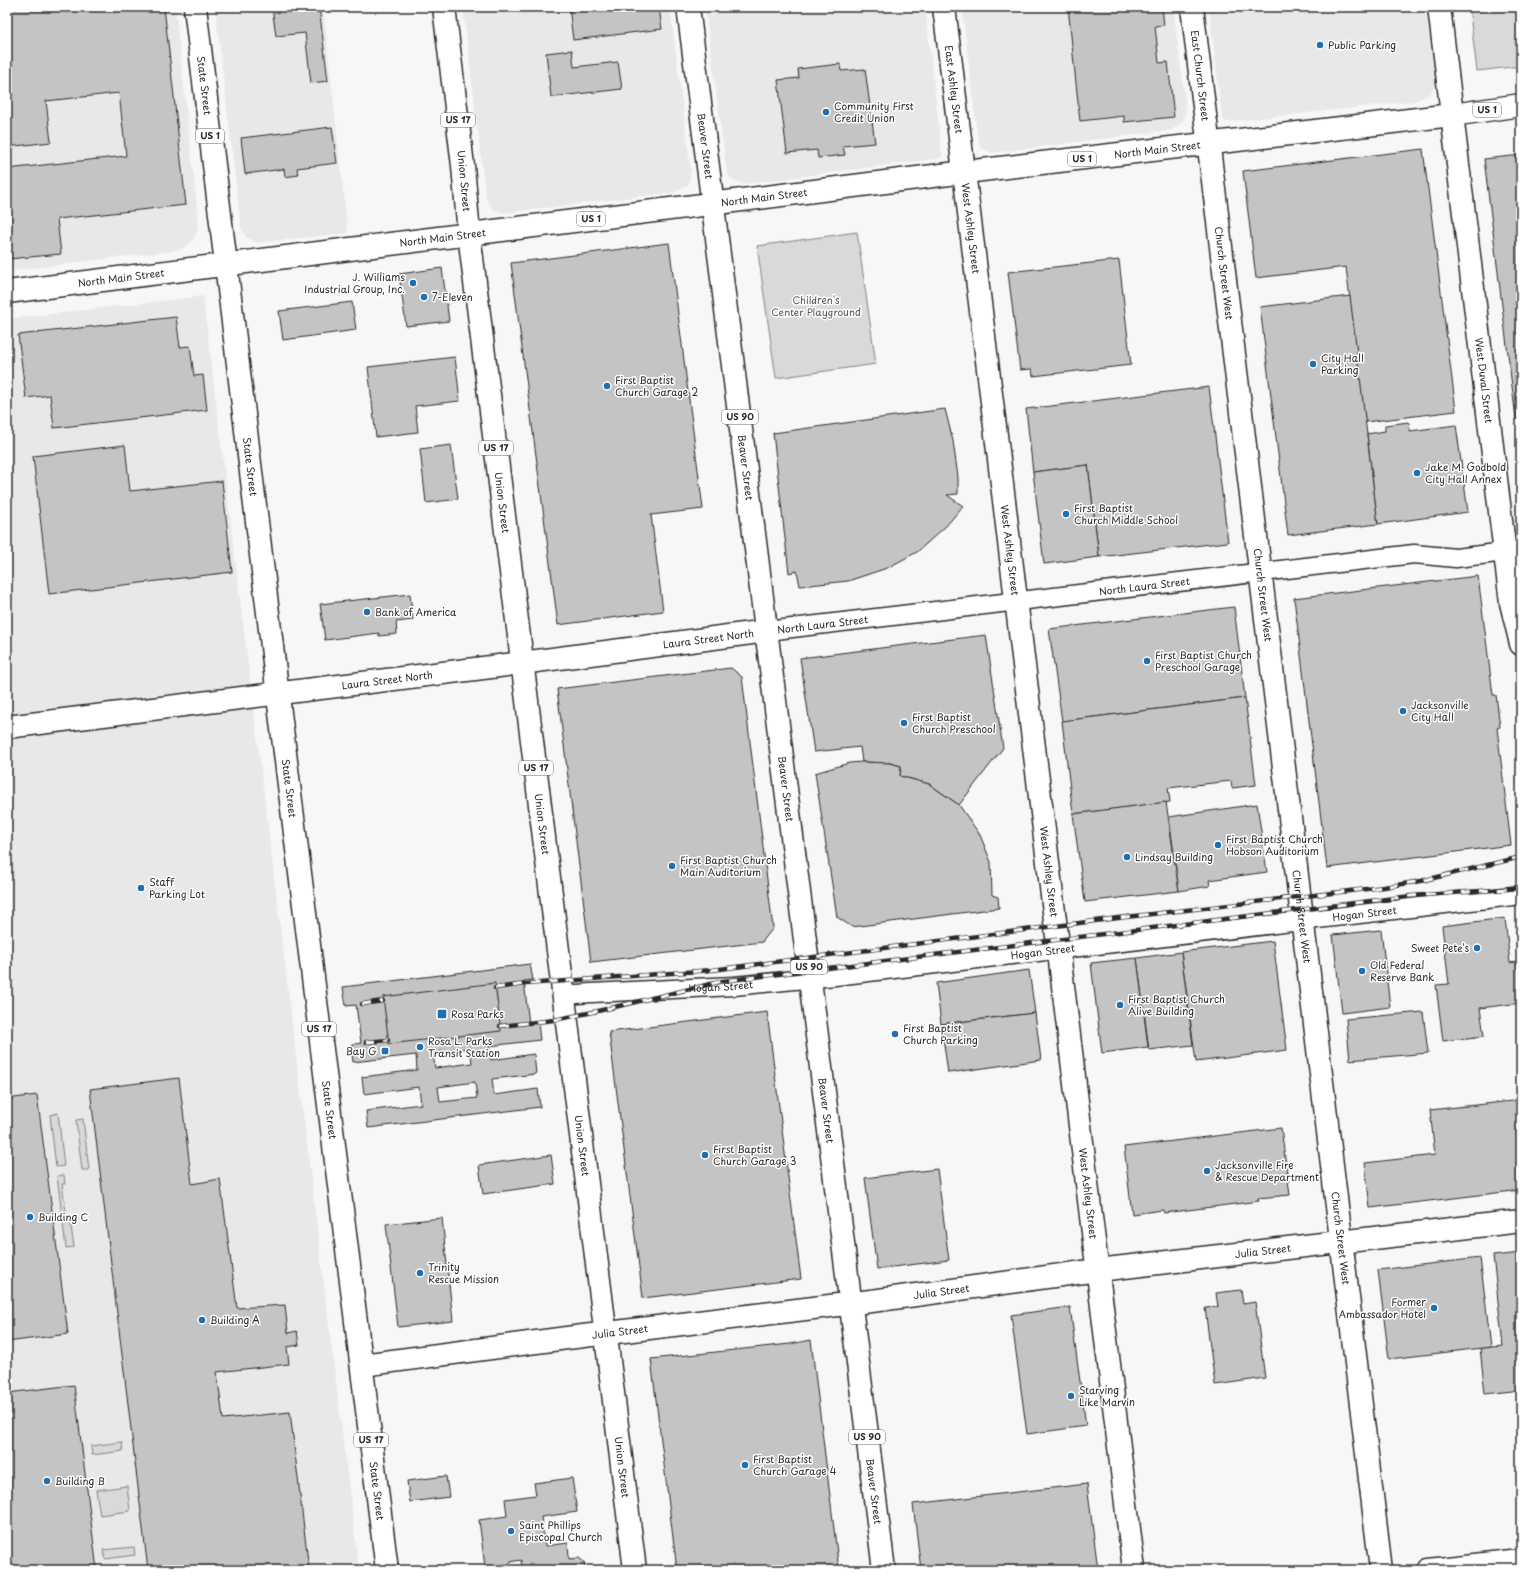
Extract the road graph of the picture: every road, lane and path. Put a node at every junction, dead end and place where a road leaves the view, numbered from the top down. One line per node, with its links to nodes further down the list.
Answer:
1 (195, 7): 13 (main road, State Street / US 1)
2 (444, 7): 12 (main road, Union Street / US 17)
3 (688, 7): 11 (main road, Beaver Street / US 90)
4 (944, 7): 10 (main road, East Ashley Street)
5 (1192, 7): 9 (main road, East Church Street)
6 (1439, 7): 8 (main road, West Duval Street)
7 (1521, 105): 8 (main road, North Main Street / US 1)
8 (1452, 115): 9 (main road, North Main Street / US 1); 15 (main road, West Duval Street)
9 (1209, 143): 10 (main road, North Main Street / US 1); 16 (main road, Church Street West)
10 (965, 172): 11 (main road, North Main Street / US 1); 17 (main road, West Ashley Street)
11 (713, 204): 12 (main road, North Main Street / US 1); 18 (main road, Beaver Street / US 90)
12 (469, 234): 13 (main road, North Main Street / US 1); 20 (main road, Union Street / US 17)
13 (225, 265): 14 (main road, North Main Street / US 1); 21 (main road, State Street / US 17)
14 (7, 292)
15 (1513, 551): 16 (street, North Laura Street); 19 (main road, West Duval Street)
16 (1260, 571): 17 (street, North Laura Street); 24 (main road, Church Street West)
17 (1017, 601): 18 (street, North Laura Street); 25 (main road, West Ashley Street)
18 (767, 631): 20 (main road, Laura Street North); 26 (main road, Beaver Street / US 90)
19 (1521, 644)
20 (523, 663): 21 (main road, Laura Street North); 27 (main road, Union Street / US 17)
21 (277, 692): 22 (main road, Laura Street North); 33 (main road, State Street / US 17)
22 (7, 726)
23 (1521, 895): 24 (street, Hogan Street)
24 (1303, 920): 25 (street, Hogan Street); 29 (main road, Church Street West)
25 (1059, 949): 26 (street, Hogan Street); 30 (main road, West Ashley Street)
26 (810, 979): 27 (street, Hogan Street); 31 (main road, Beaver Street / US 90)
27 (564, 995): 32 (main road, Union Street / US 17)
28 (1521, 1221): 29 (main road, Julia Street)
29 (1342, 1242): 30 (main road, Julia Street); 39 (main road, Church Street West)
30 (1098, 1270): 31 (main road, Julia Street); 38 (main road, West Ashley Street)
31 (851, 1304): 32 (main road, Julia Street); 37 (main road, Beaver Street / US 90)
32 (606, 1334): 33 (main road, Julia Street); 36 (main road, Union Street / US 17)
33 (362, 1365): 35 (main road, State Street / US 17)
34 (1521, 1560): 40 (main road)
35 (387, 1570)
36 (636, 1570)
37 (884, 1570)
38 (1134, 1570)
39 (1381, 1570)
40 (1429, 1570)

